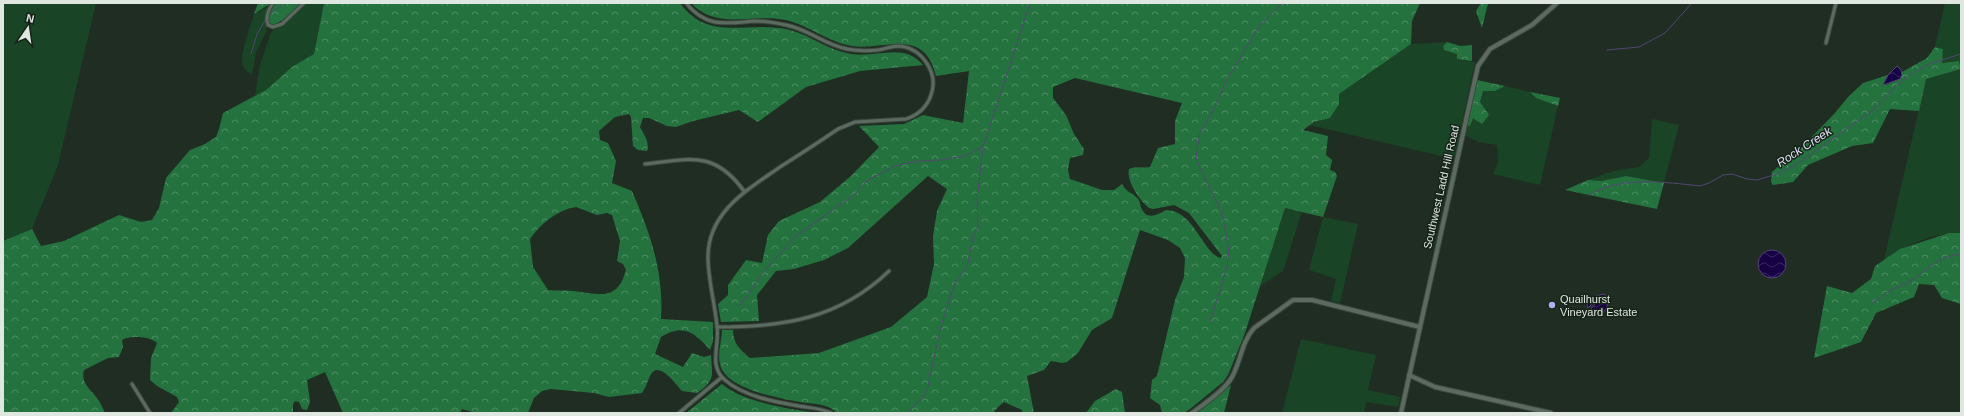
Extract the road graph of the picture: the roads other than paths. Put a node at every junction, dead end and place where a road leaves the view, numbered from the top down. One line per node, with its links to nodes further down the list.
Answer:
1 (273, 3): 2 (street)
2 (304, 3)
3 (686, 3): 8 (street)
4 (1557, 3): 11 (street, Southwest Ladd Hill Road)
5 (1836, 3): 6 (street)
6 (1826, 42)
7 (645, 164): 8 (street)
8 (744, 192): 10 (street)
9 (889, 271): 10 (street)
10 (717, 327): 13 (street)
11 (1420, 327): 12 (street, Southwest Ladd Hill Road); 18 (street)
12 (1409, 375): 19 (street, Southwest Ladd Hill Road); 20 (street)
13 (722, 378): 16 (street); 17 (street)
14 (132, 384): 15 (street)
15 (150, 413)
16 (679, 413)
17 (831, 413)
18 (1192, 413)
19 (1401, 413)
20 (1551, 413)

